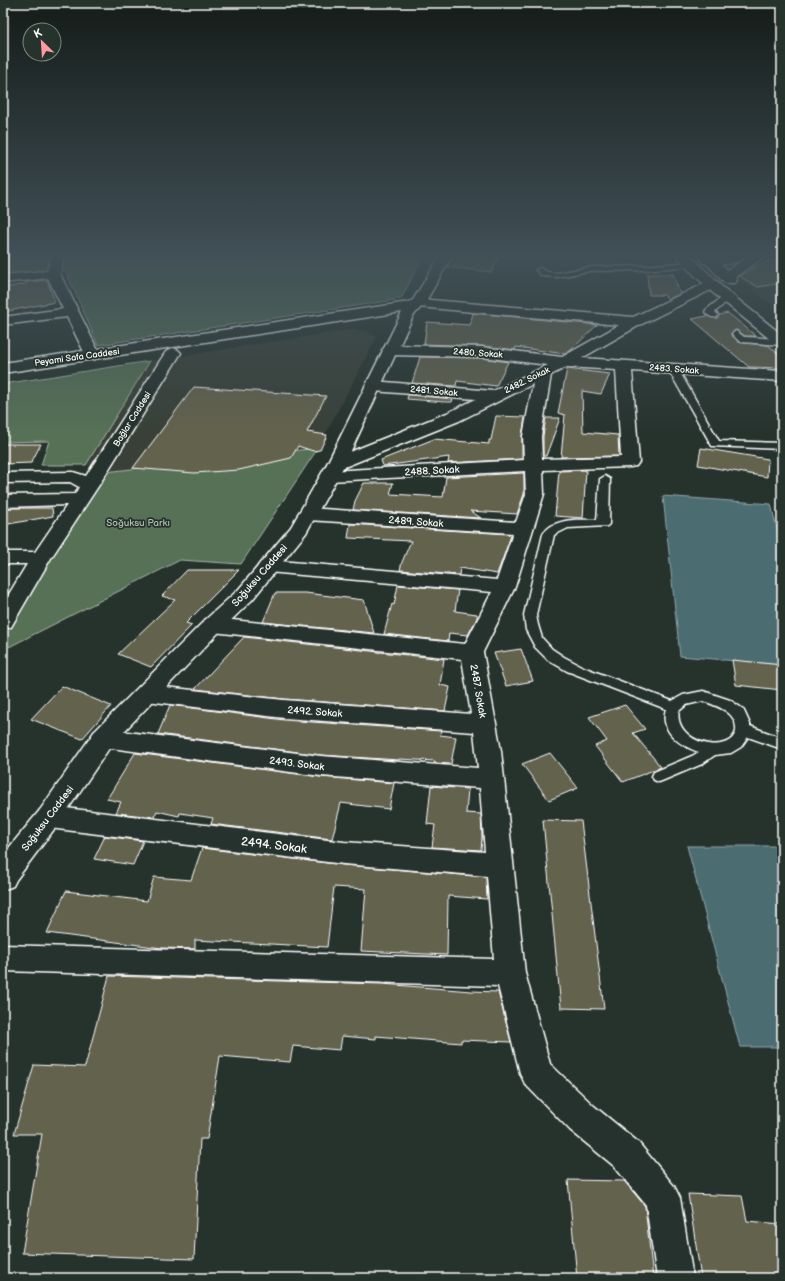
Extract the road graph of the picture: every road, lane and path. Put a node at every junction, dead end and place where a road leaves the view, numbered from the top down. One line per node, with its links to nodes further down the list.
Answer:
1 (58, 314): 11 (street)
2 (73, 314): 17 (street)
3 (379, 314): 17 (street, Peyami Safa Caddesi)
4 (386, 314): 16 (street, Peyami Safa Caddesi)
5 (409, 314): 15 (street, Soğuksu Caddesi)
6 (494, 314): 12 (street)
7 (652, 314): 12 (street, 2482. Sokak)
8 (711, 314): 10 (lane)
9 (748, 314): 14 (street)
10 (714, 316)
11 (3, 321)
12 (635, 322): 18 (street, 2482. Sokak)
13 (736, 334): 14 (lane)
14 (782, 342)
15 (390, 350): 18 (street, 2480. Sokak); 25 (street, Soğuksu Caddesi)
16 (173, 353): 24 (street, Peyami Safa Caddesi); 32 (street, Bağlar Caddesi)
17 (92, 355): 20 (street, Peyami Safa Caddesi)
18 (565, 362): 19 (street, 2483. Sokak); 22 (street, 2482. Sokak)
19 (624, 365): 21 (street, 2483. Sokak); 28 (street, 2488. Sokak)
20 (3, 368)
21 (673, 369): 23 (street, 2483. Sokak); 27 (lane)
22 (543, 373): 26 (street, 2482. Sokak); 28 (street, 2487. Sokak)
23 (782, 376)
24 (3, 378)
25 (373, 386): 26 (street, 2481. Sokak); 29 (street, Soğuksu Caddesi)
26 (495, 396): 29 (street, 2482. Sokak)
27 (782, 446)
28 (534, 465): 29 (street, 2488. Sokak); 35 (street, 2487. Sokak)
29 (333, 470): 34 (street, Soğuksu Caddesi)
30 (3, 478): 32 (street)
31 (605, 479): 44 (lane)
32 (85, 492): 33 (street); 37 (street, Bağlar Caddesi)
33 (3, 501)
34 (308, 514): 35 (street, 2489. Sokak); 38 (street, Soğuksu Caddesi)
35 (524, 528): 39 (street, 2487. Sokak)
36 (3, 558): 37 (street)
37 (42, 558): 40 (street, Bağlar Caddesi)
38 (268, 566): 39 (street); 41 (street, Soğuksu Caddesi)
39 (505, 587): 42 (street, 2487. Sokak)
40 (3, 622)
41 (213, 625): 42 (street); 43 (street, Soğuksu Caddesi)
42 (472, 652): 45 (street, 2487. Sokak)
43 (146, 692): 45 (street, 2492. Sokak); 47 (street, Soğuksu Caddesi)
44 (674, 707): 46 (lane); 49 (lane)
45 (485, 724): 51 (street, 2487. Sokak)
46 (745, 730): 48 (lane); 49 (lane)
47 (103, 738): 51 (street, 2493. Sokak); 52 (street, Soğuksu Caddesi)
48 (782, 744)
49 (712, 750): 50 (lane)
50 (659, 776)
51 (492, 779): 53 (street, 2487. Sokak)
52 (49, 817): 53 (street, 2494. Sokak); 54 (street, Soğuksu Caddesi)
53 (500, 865): 56 (street, 2487. Sokak)
54 (4, 874)
55 (3, 958): 56 (street)
56 (510, 973): 57 (street, 2487. Sokak)
57 (675, 1278)

